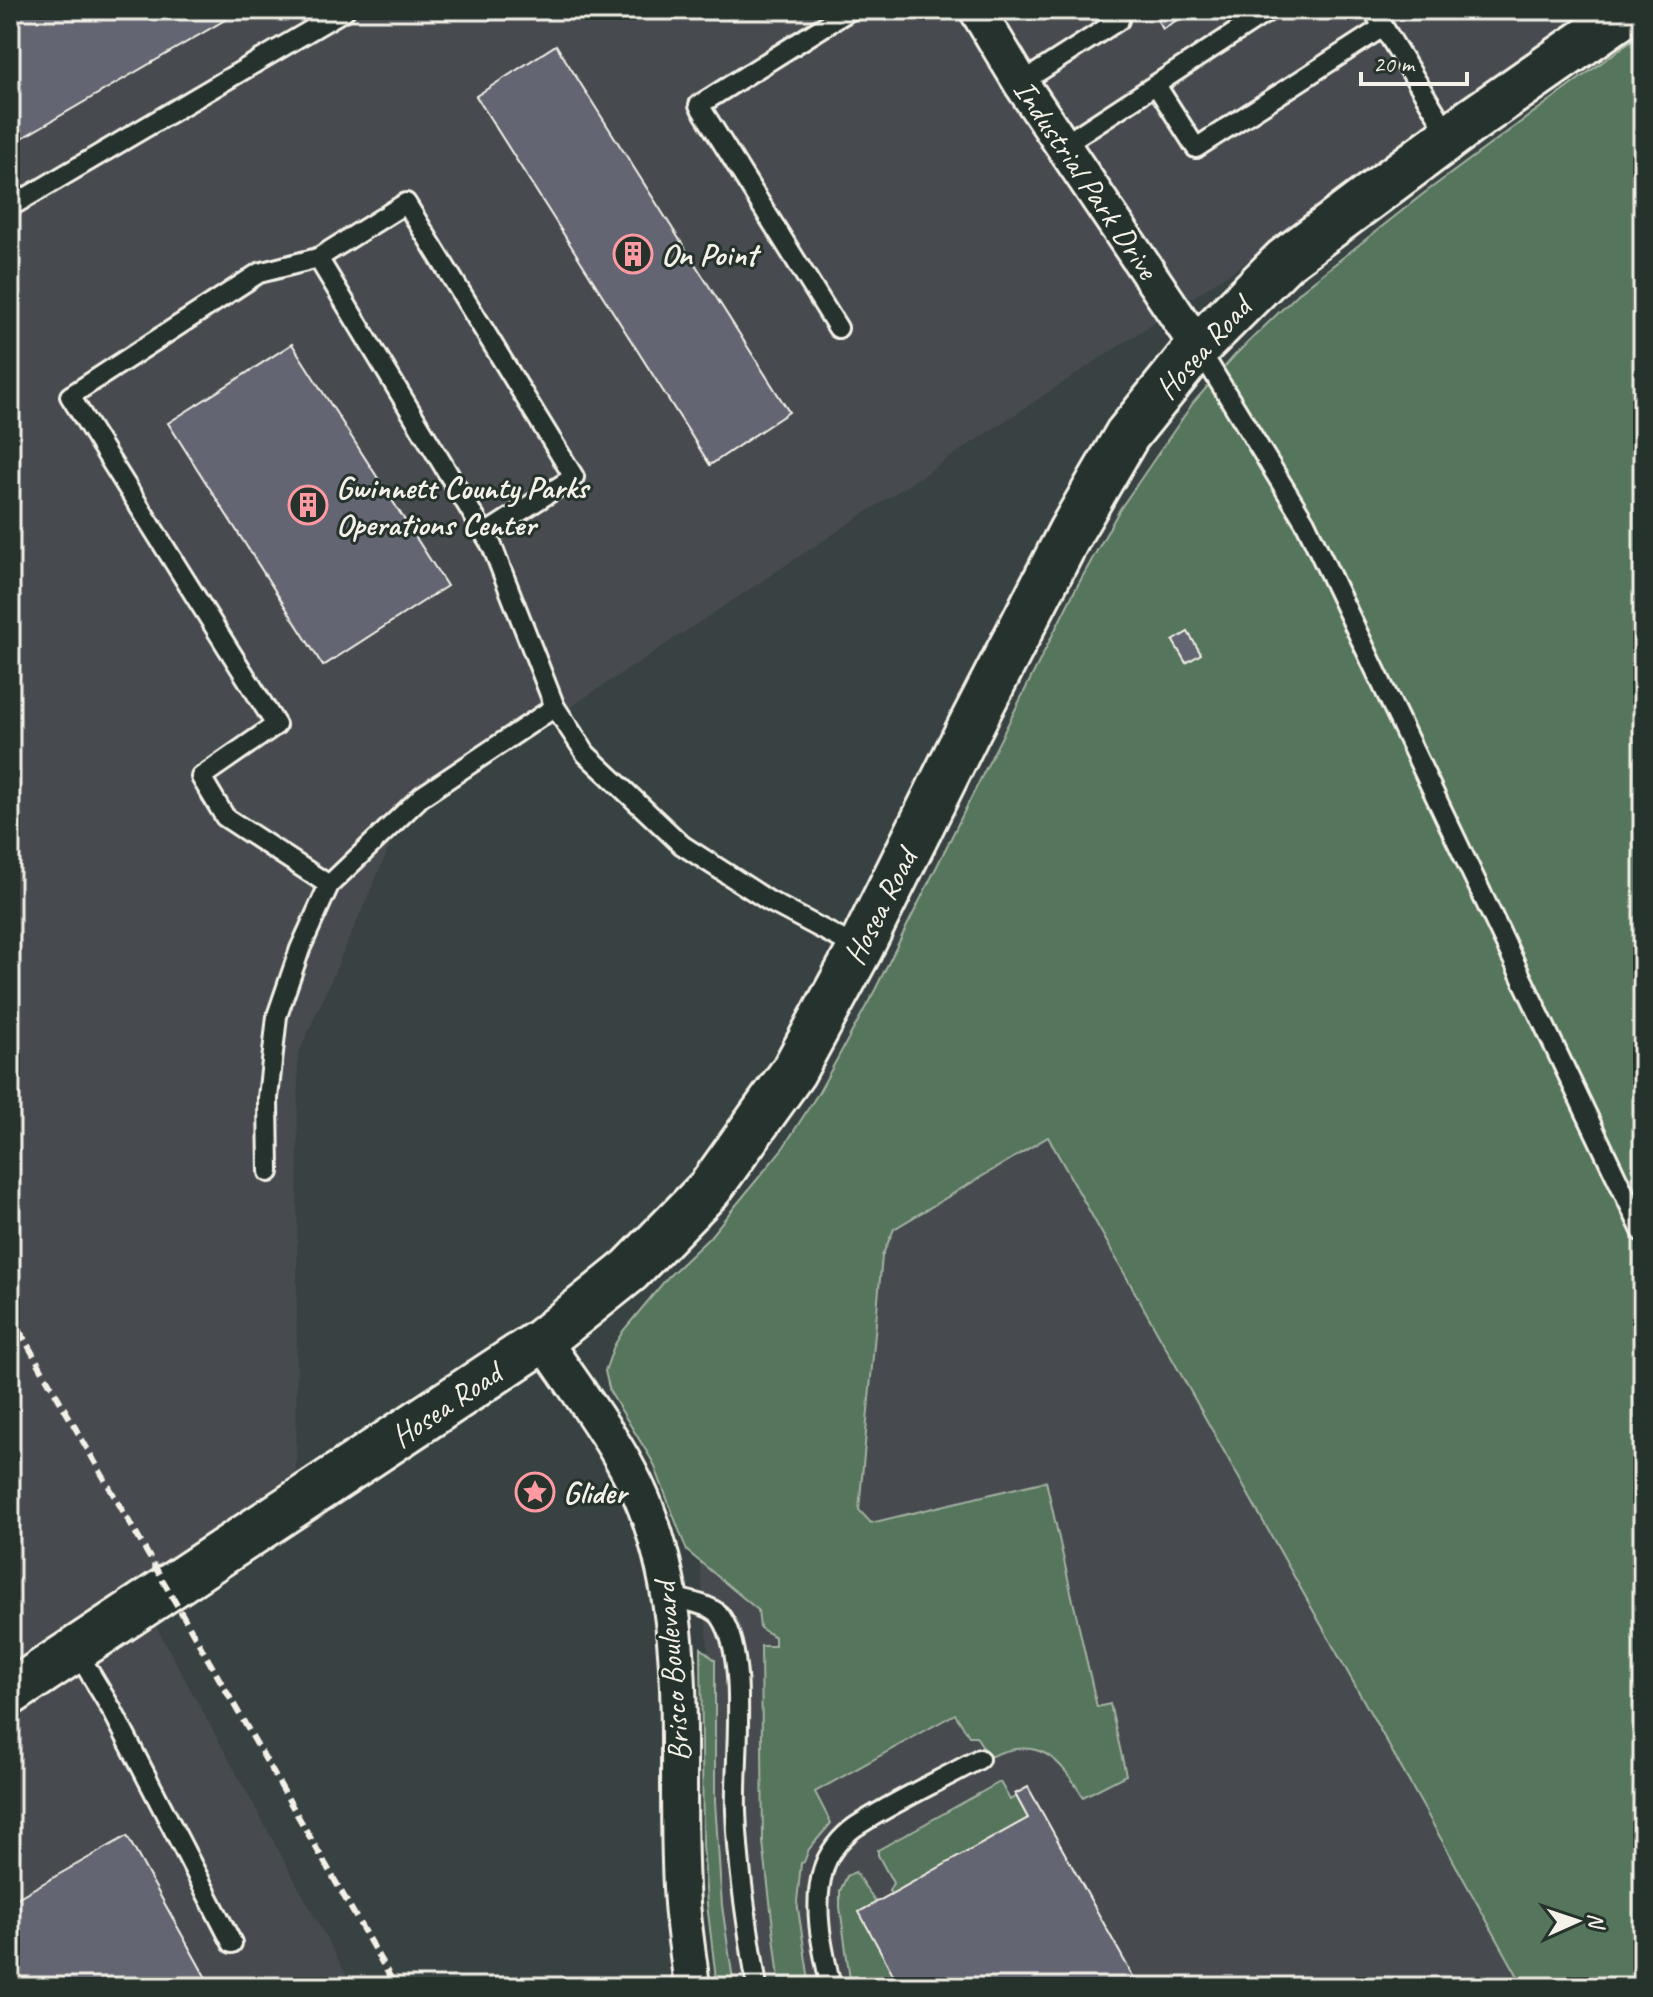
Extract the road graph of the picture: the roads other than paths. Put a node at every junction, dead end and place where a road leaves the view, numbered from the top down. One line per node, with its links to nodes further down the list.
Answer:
1 (345, 10): 13 (lane)
2 (850, 10): 15 (lane)
3 (977, 10): 9 (street, Industrial Park Drive)
4 (1112, 10): 9 (lane)
5 (1270, 10): 10 (lane)
6 (1373, 10): 8 (lane)
7 (1630, 10): 11 (street, Hosea Road)
8 (1383, 27): 10 (lane); 11 (lane)
9 (1021, 83): 12 (street, Industrial Park Drive)
10 (1156, 85): 12 (lane)
11 (1450, 136): 16 (street, Hosea Road)
12 (1063, 145): 16 (street, Industrial Park Drive)
13 (10, 207)
14 (318, 258): 17 (lane); 17 (lane); 19 (lane)
15 (838, 328)
16 (1198, 347): 20 (street, Hosea Road); 22 (lane)
17 (485, 534): 18 (lane)
18 (555, 707): 19 (lane); 20 (lane)
19 (329, 885): 21 (lane)
20 (860, 949): 23 (street, Hosea Road)
21 (269, 1172)
22 (1643, 1233)
23 (543, 1340): 24 (street, Brisco Boulevard); 25 (street, Hosea Road)
24 (671, 1597): 29 (street, Brisco Boulevard); 30 (lane)
25 (76, 1650): 26 (street, Hosea Road); 28 (lane)
26 (10, 1693)
27 (979, 1759): 31 (lane)
28 (232, 1943)
29 (692, 1987)
30 (757, 1987)
31 (831, 1987)

